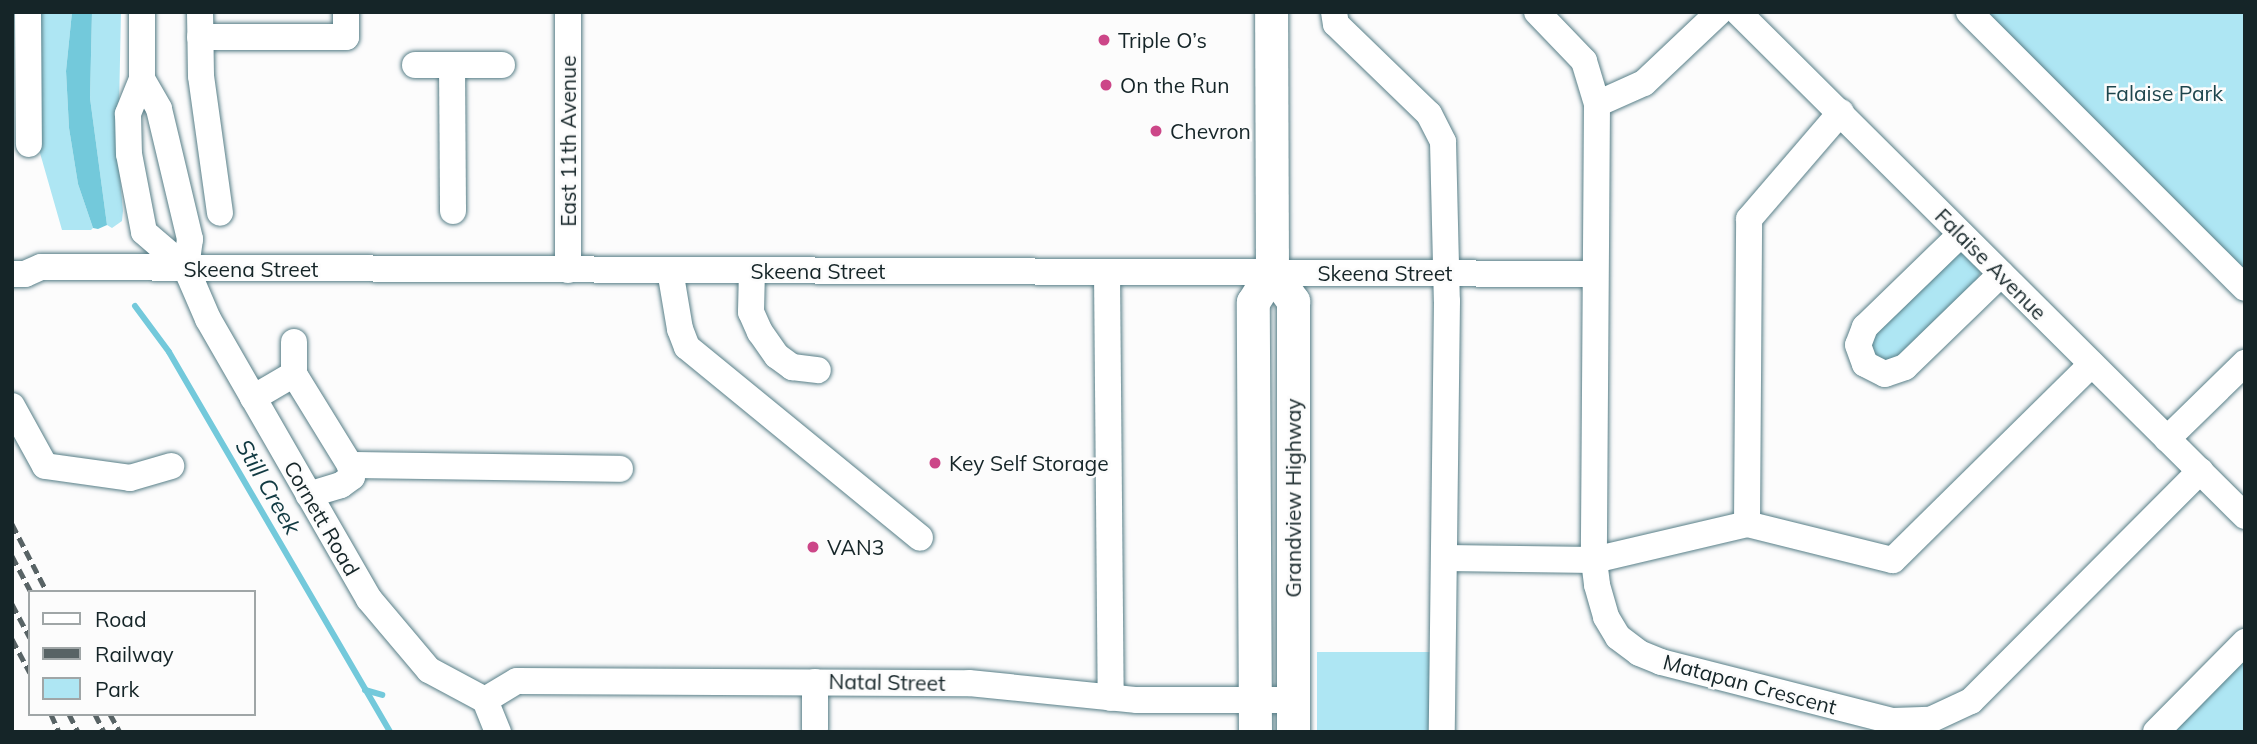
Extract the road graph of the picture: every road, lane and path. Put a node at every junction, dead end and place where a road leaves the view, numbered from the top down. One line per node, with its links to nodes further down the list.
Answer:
1 (28, 12): 18 (street)
2 (142, 12): 15 (street)
3 (346, 12): 11 (street)
4 (568, 12): 23 (street, East 11th Avenue)
5 (1271, 12): 27 (main road)
6 (1334, 12): 28 (street)
7 (1538, 12): 16 (street, Matapan Crescent)
8 (1719, 12): 16 (street)
9 (1738, 12): 17 (street, Falaise Avenue)
10 (1969, 12): 32 (street)
11 (200, 25): 20 (street)
12 (415, 65): 13 (street)
13 (452, 65): 14 (street); 19 (street)
14 (502, 65)
15 (142, 79): 22 (street); 22 (street)
16 (1597, 104): 30 (street, Matapan Crescent)
17 (1841, 112): 21 (street, Falaise Avenue); 47 (street)
18 (29, 144)
19 (453, 211)
20 (220, 213)
21 (1961, 234): 31 (street, Falaise Avenue); 31 (street)
22 (186, 268): 23 (street, Skeena Street); 29 (street, Skeena Street); 38 (street, Cornett Road)
23 (568, 270): 24 (street, Skeena Street)
24 (670, 270): 25 (street, Skeena Street); 48 (street)
25 (752, 270): 26 (street, Skeena Street); 36 (street)
26 (1107, 272): 27 (street, Skeena Street); 53 (street)
27 (1272, 272): 28 (street, Skeena Street); 55 (main road, Grandview Highway); 56 (main road, Grandview Highway)
28 (1446, 273): 30 (street, Skeena Street); 49 (street)
29 (12, 274)
30 (1594, 274): 50 (street, Matapan Crescent)
31 (2001, 274): 35 (street, Falaise Avenue)
32 (2245, 288)
33 (294, 342): 37 (street)
34 (2245, 363): 40 (street)
35 (2092, 364): 40 (street, Falaise Avenue); 47 (street)
36 (818, 370)
37 (294, 374): 38 (street); 41 (street)
38 (253, 398): 45 (street, Cornett Road)
39 (12, 406): 42 (street)
40 (2167, 439): 44 (street, Falaise Avenue)
41 (350, 465): 43 (street); 45 (street)
42 (171, 466)
43 (620, 469)
44 (2200, 471): 46 (street, Falaise Avenue); 50 (street, Matapan Crescent)
45 (309, 495): 54 (street, Cornett Road)
46 (2245, 516)
47 (1747, 524): 50 (street)
48 (920, 538)
49 (1446, 558): 50 (street); 59 (street)
50 (1594, 560)
51 (2245, 642): 60 (street)
52 (815, 681): 53 (street, Natal Street); 54 (street, Natal Street); 57 (street)
53 (1111, 698): 55 (street, Natal Street)
54 (485, 700): 58 (street)
55 (1255, 716): 56 (street, Natal Street)
56 (1293, 716)
57 (814, 729)
58 (498, 732)
59 (1442, 732)
60 (2157, 732)

